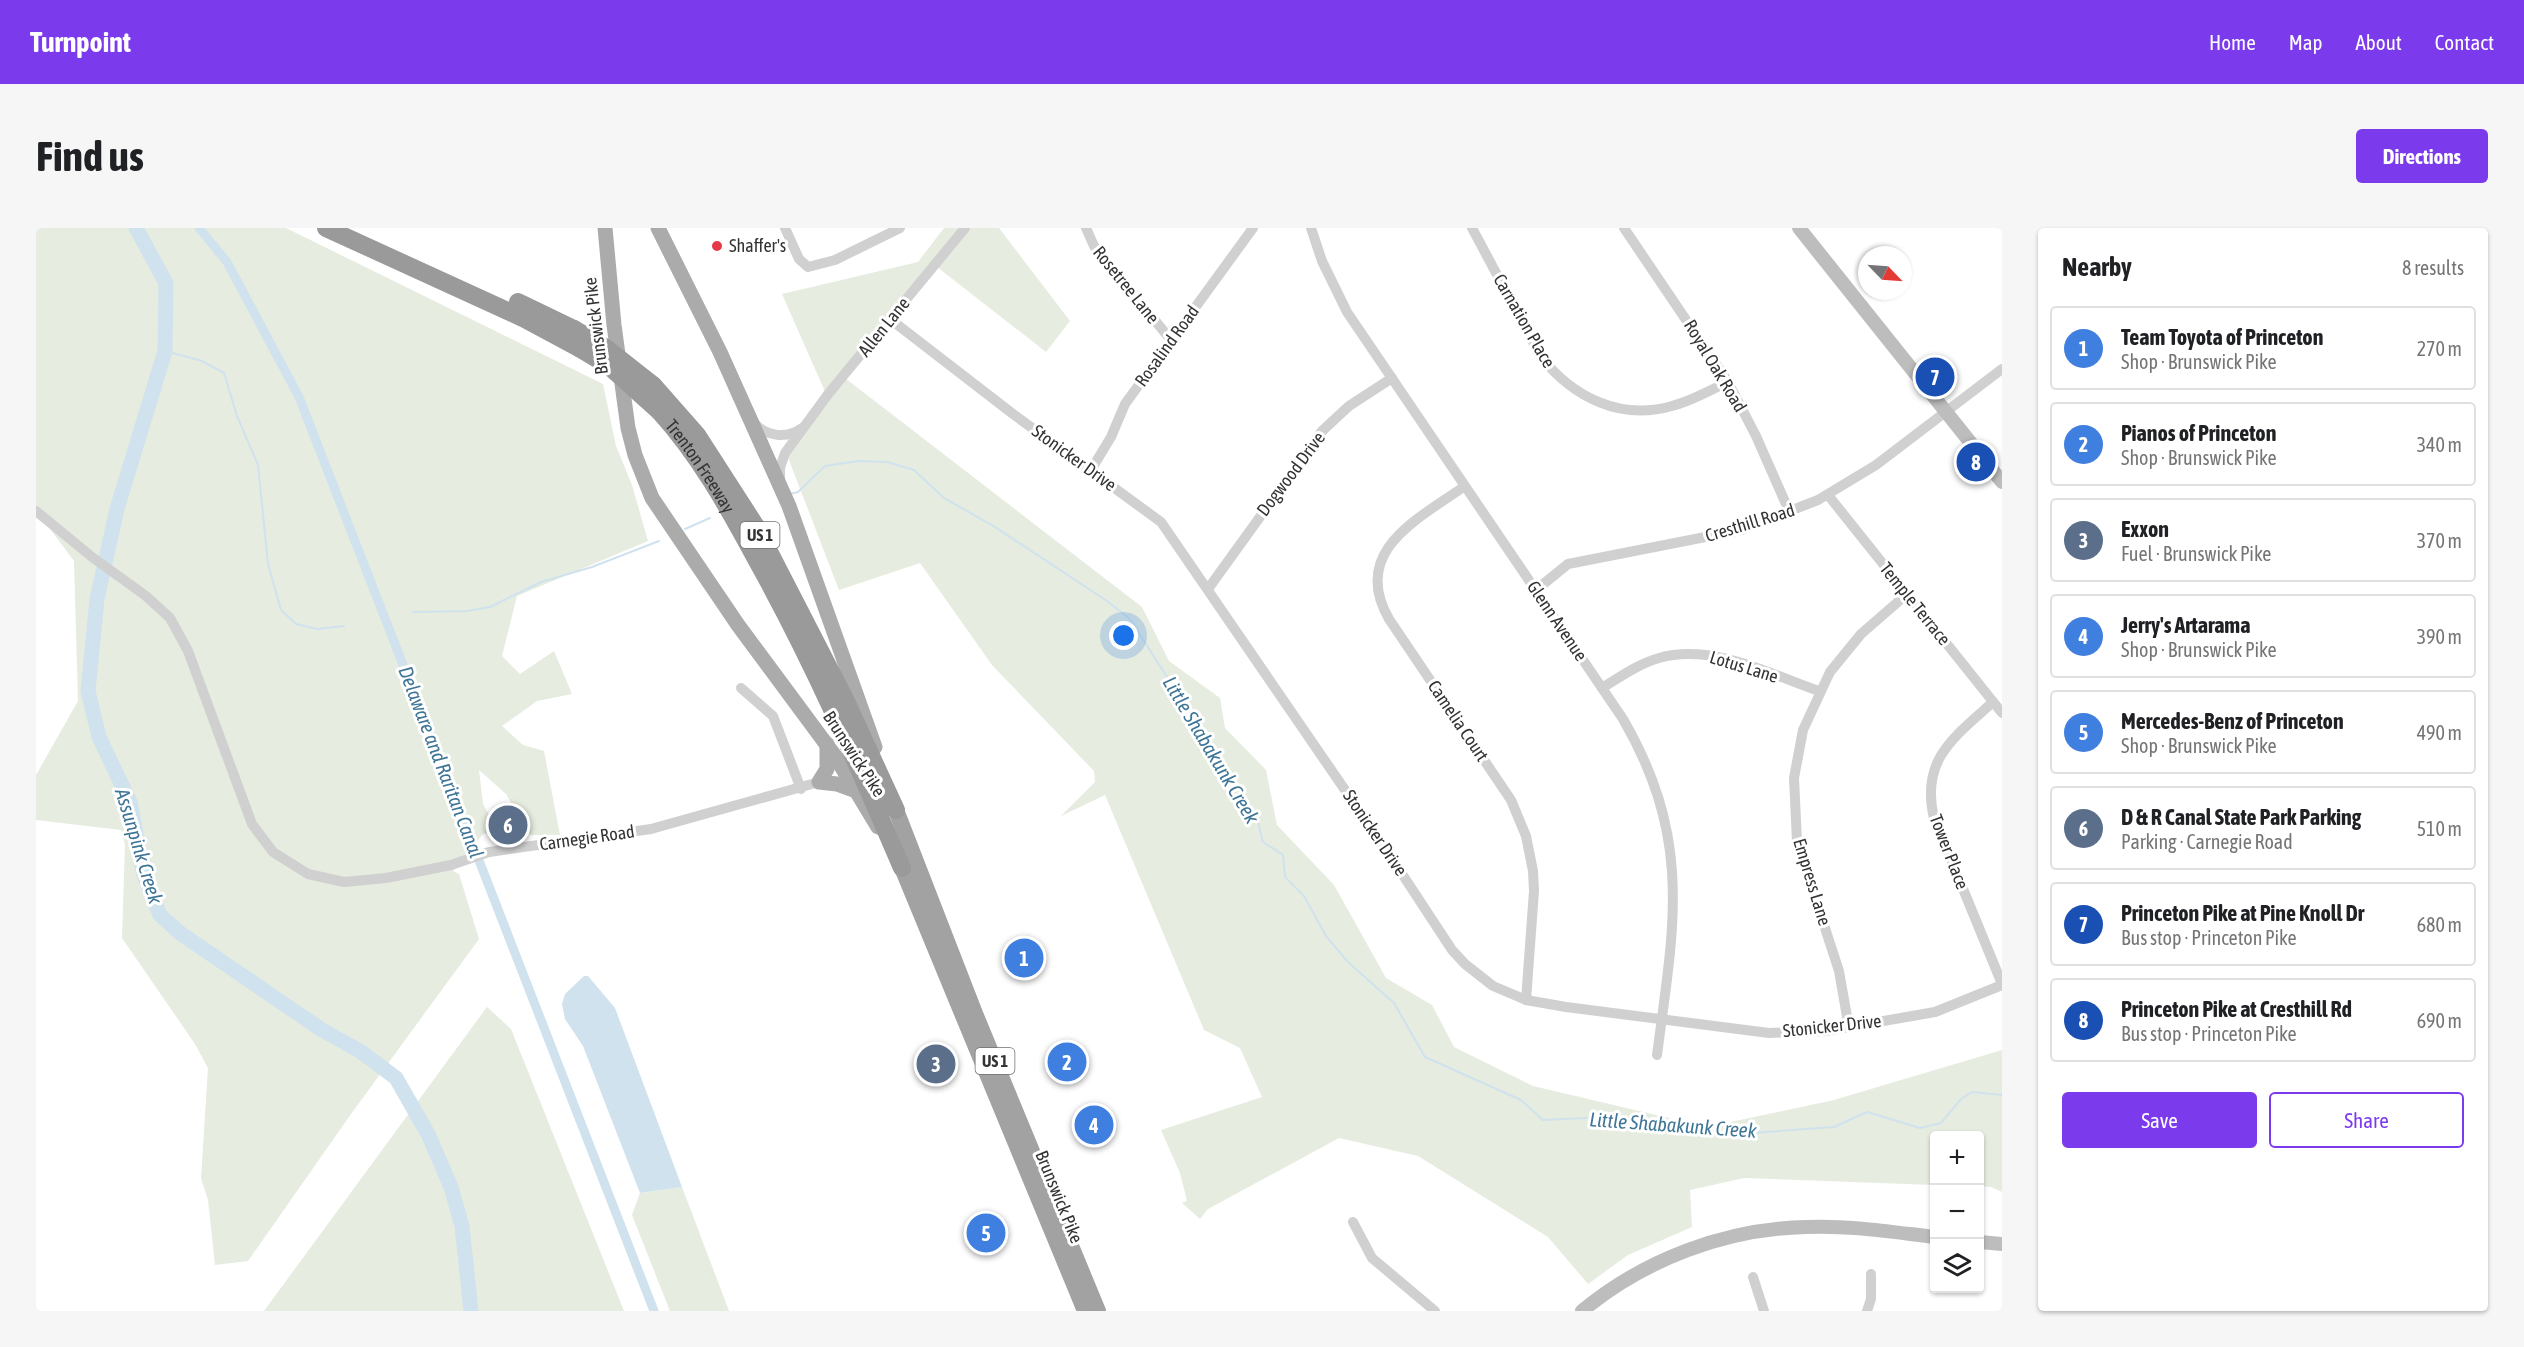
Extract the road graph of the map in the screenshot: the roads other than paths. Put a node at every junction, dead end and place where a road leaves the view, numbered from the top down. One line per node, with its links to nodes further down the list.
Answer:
1 (326, 228): 42 (highway, Trenton Freeway / US 1, bridge)
2 (352, 228): 41 (highway, Trenton Freeway / US 1, bridge)
3 (605, 228): 37 (main road, Brunswick Pike)
4 (658, 228): 20 (main road, Brunswick Pike)
5 (785, 228): 6 (street)
6 (900, 228)
7 (965, 228): 14 (street, Allen Lane)
8 (1086, 228): 15 (street, Rosetree Lane)
9 (1253, 228): 15 (street, Rosalind Road)
10 (1311, 228): 17 (street, Glenn Avenue)
11 (1472, 228): 18 (street, Carnation Place)
12 (1624, 228): 18 (street, Royal Oak Road)
13 (1799, 228): 19 (main road)
14 (890, 319): 21 (street, Allen Lane); 22 (street, Stonicker Drive)
15 (1171, 340): 22 (street, Rosalind Road)
16 (2002, 369): 19 (street, Cresthill Road)
17 (1392, 378): 24 (street, Glenn Avenue); 29 (street, Dogwood Drive)
18 (1728, 382): 28 (street, Royal Oak Road)
19 (1946, 411): 23 (main road); 26 (street, Cresthill Road)
20 (752, 419): 21 (street); 25 (main road, Brunswick Pike)
21 (805, 426): 25 (street, Allen Lane)
22 (1091, 470): 29 (street, Stonicker Drive)
23 (2002, 482)
24 (1465, 486): 30 (street, Glenn Avenue); 44 (street, Camelia Court)
25 (781, 487): 41 (main road, Brunswick Pike)
26 (1828, 495): 28 (street, Cresthill Road); 31 (street, Temple Terrace)
27 (36, 511): 39 (street, Carnegie Road)
28 (1790, 513): 30 (street, Cresthill Road)
29 (1208, 589): 44 (street, Stonicker Drive)
30 (1536, 590): 33 (street, Glenn Avenue)
31 (1907, 594): 34 (street, Empress Lane); 35 (street, Temple Terrace)
32 (741, 688): 39 (street)
33 (1602, 688): 34 (street, Lotus Lane); 45 (street, Glenn Avenue)
34 (1819, 691): 46 (street, Empress Lane)
35 (1993, 702): 36 (street, Temple Terrace); 43 (street, Tower Place)
36 (2002, 713)
37 (826, 744): 38 (main road); 40 (main road, Brunswick Pike)
38 (819, 782): 39 (street, Carnegie Road); 40 (main road)
39 (801, 789)
40 (856, 791): 42 (main road, Brunswick Pike)
41 (896, 810): 55 (highway, Brunswick Pike / US 1)
42 (902, 868): 54 (highway, Brunswick Pike / US 1)
43 (2002, 984): 46 (street, Stonicker Drive)
44 (1526, 1000): 45 (street, Stonicker Drive)
45 (1662, 1020): 46 (street, Stonicker Drive); 47 (street, Glenn Avenue)
46 (1849, 1028)
47 (1657, 1055)
48 (1353, 1222): 56 (street)
49 (1930, 1237): 57 (main road)
50 (1984, 1242): 51 (main road)
51 (2002, 1244)
52 (1871, 1274): 59 (street)
53 (1753, 1278): 58 (street)
54 (1084, 1311)
55 (1098, 1311)
56 (1435, 1311)
57 (1582, 1311)
58 (1764, 1311)
59 (1867, 1311)

